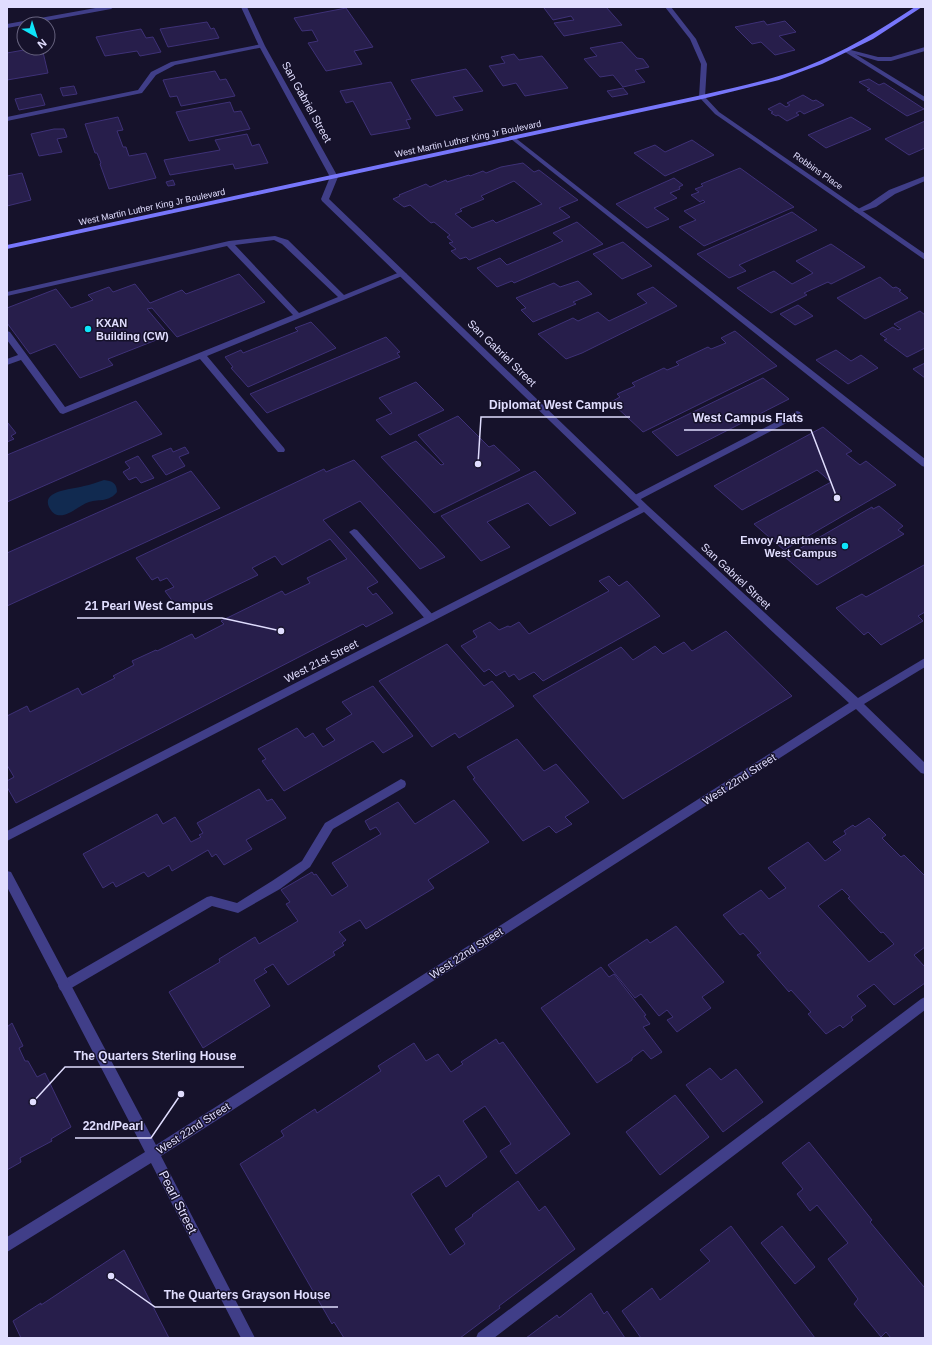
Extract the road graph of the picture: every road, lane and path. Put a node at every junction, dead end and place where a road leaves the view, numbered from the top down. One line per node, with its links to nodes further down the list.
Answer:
1 (111, 7): 5 (street)
2 (244, 7): 6 (street, San Gabriel Street)
3 (668, 7): 9 (street)
4 (919, 7): 8 (main road, West Martin Luther King Jr Boulevard)
5 (7, 26)
6 (262, 46): 11 (street); 13 (street, San Gabriel Street)
7 (925, 50): 8 (street)
8 (847, 51): 9 (main road, West Martin Luther King Jr Boulevard); 10 (street)
9 (702, 97): 12 (main road, West Martin Luther King Jr Boulevard); 15 (street, Robbins Place)
10 (925, 100)
11 (7, 119)
12 (513, 138): 13 (main road, West Martin Luther King Jr Boulevard); 29 (street)
13 (334, 177): 17 (main road, West Martin Luther King Jr Boulevard); 19 (street, San Gabriel Street)
14 (925, 178): 15 (street)
15 (858, 211): 18 (street, Robbins Place)
16 (229, 243): 20 (street); 21 (street); 22 (street)
17 (7, 247)
18 (925, 258)
19 (403, 274): 21 (street); 30 (street, San Gabriel Street)
20 (7, 294)
21 (343, 298): 22 (street)
22 (298, 316): 24 (street)
23 (7, 334): 25 (street)
24 (201, 355): 25 (street); 28 (street)
25 (23, 356): 26 (street)
26 (7, 362)
27 (797, 414): 30 (street)
28 (281, 450)
29 (925, 464)
30 (636, 498): 31 (street, San Gabriel Street)
31 (645, 508): 33 (street, West 21st Street); 35 (street, San Gabriel Street)
32 (354, 532): 33 (street)
33 (430, 618): 38 (street, West 21st Street)
34 (925, 662): 35 (street, West 22nd Street)
35 (857, 704): 36 (street, San Gabriel Street); 42 (street, West 22nd Street)
36 (925, 770)
37 (401, 784): 40 (street)
38 (7, 836)
39 (7, 876): 40 (street, Pearl Street)
40 (64, 986): 42 (street, Pearl Street)
41 (925, 1002): 45 (street)
42 (153, 1154): 43 (street, West 22nd Street); 44 (street, Pearl Street)
43 (7, 1245)
44 (248, 1338)
45 (483, 1338)

